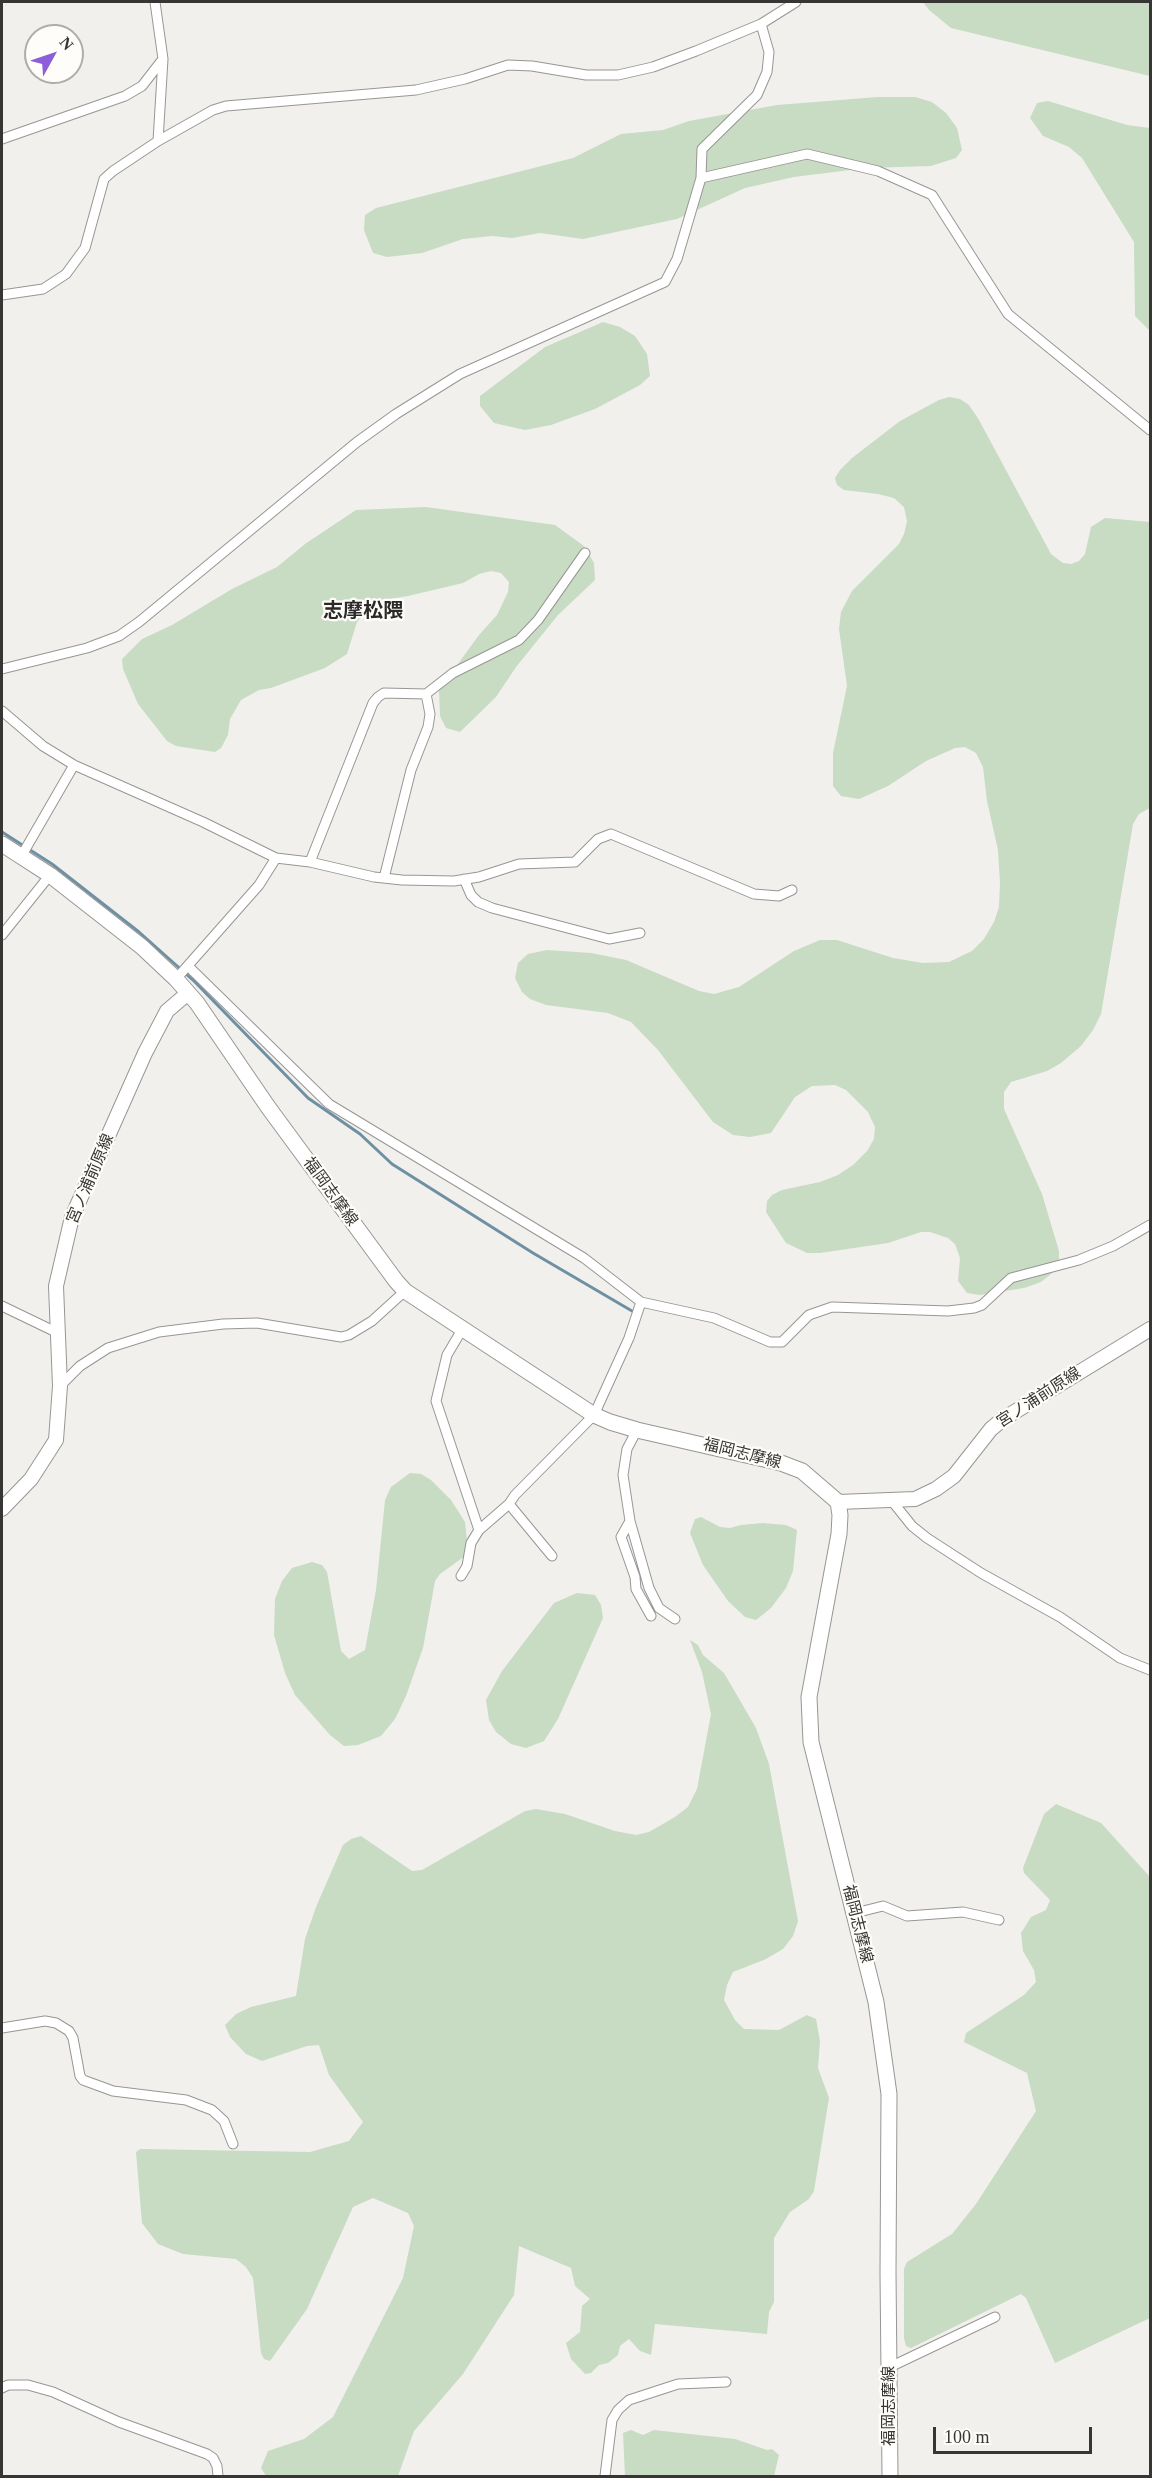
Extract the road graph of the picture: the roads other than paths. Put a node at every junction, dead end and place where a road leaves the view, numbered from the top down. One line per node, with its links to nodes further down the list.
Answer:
1 (155, 2): 4 (street)
2 (796, 2): 3 (street)
3 (761, 24): 6 (street); 7 (street)
4 (162, 59): 5 (street); 6 (street)
5 (2, 139)
6 (158, 141): 8 (street)
7 (701, 178): 9 (street); 11 (street)
8 (2, 295)
9 (1150, 430)
10 (585, 553): 12 (street)
11 (2, 669)
12 (426, 694): 18 (street); 20 (street)
13 (2, 711): 14 (street)
14 (74, 765): 16 (street); 17 (street)
15 (2, 844): 16 (main road, 福岡志摩線)
16 (26, 849): 19 (main road, 福岡志摩線)
17 (276, 858): 18 (street); 25 (street)
18 (310, 862): 20 (street)
19 (50, 875): 24 (street); 26 (main road, 福岡志摩線)
20 (384, 878): 21 (street)
21 (464, 879): 22 (street); 23 (street)
22 (792, 890)
23 (640, 933)
24 (2, 935)
25 (189, 967): 26 (street); 30 (street)
26 (176, 979): 27 (main road, 福岡志摩線)
27 (188, 993): 29 (main road, 福岡志摩線); 34 (main road, 宮ノ浦前原線)
28 (1150, 1225): 30 (street)
29 (405, 1291): 32 (main road, 福岡志摩線); 35 (street)
30 (641, 1302): 36 (street)
31 (2, 1306): 34 (street)
32 (463, 1328): 36 (main road, 福岡志摩線); 43 (street)
33 (1150, 1329): 38 (main road, 宮ノ浦前原線)
34 (58, 1333): 35 (main road, 宮ノ浦前原線)
35 (60, 1386): 41 (main road, 宮ノ浦前原線)
36 (594, 1415): 37 (main road, 福岡志摩線); 40 (street)
37 (637, 1430): 39 (main road, 福岡志摩線); 42 (street)
38 (892, 1501): 39 (main road, 宮ノ浦前原線); 48 (street)
39 (838, 1502): 49 (main road, 福岡志摩線)
40 (509, 1504): 43 (street); 44 (street)
41 (2, 1509)
42 (630, 1521): 46 (street); 47 (street)
43 (479, 1530): 45 (street)
44 (552, 1556)
45 (461, 1576)
46 (651, 1616)
47 (675, 1619)
48 (1150, 1670)
49 (855, 1913): 50 (street); 54 (main road, 福岡志摩線)
50 (999, 1920)
51 (2, 2028): 52 (street)
52 (233, 2144)
53 (995, 2317): 54 (street)
54 (890, 2367): 59 (main road, 福岡志摩線)
55 (726, 2382): 58 (street)
56 (2, 2388): 57 (street)
57 (218, 2476)
58 (606, 2476)
59 (890, 2476)

